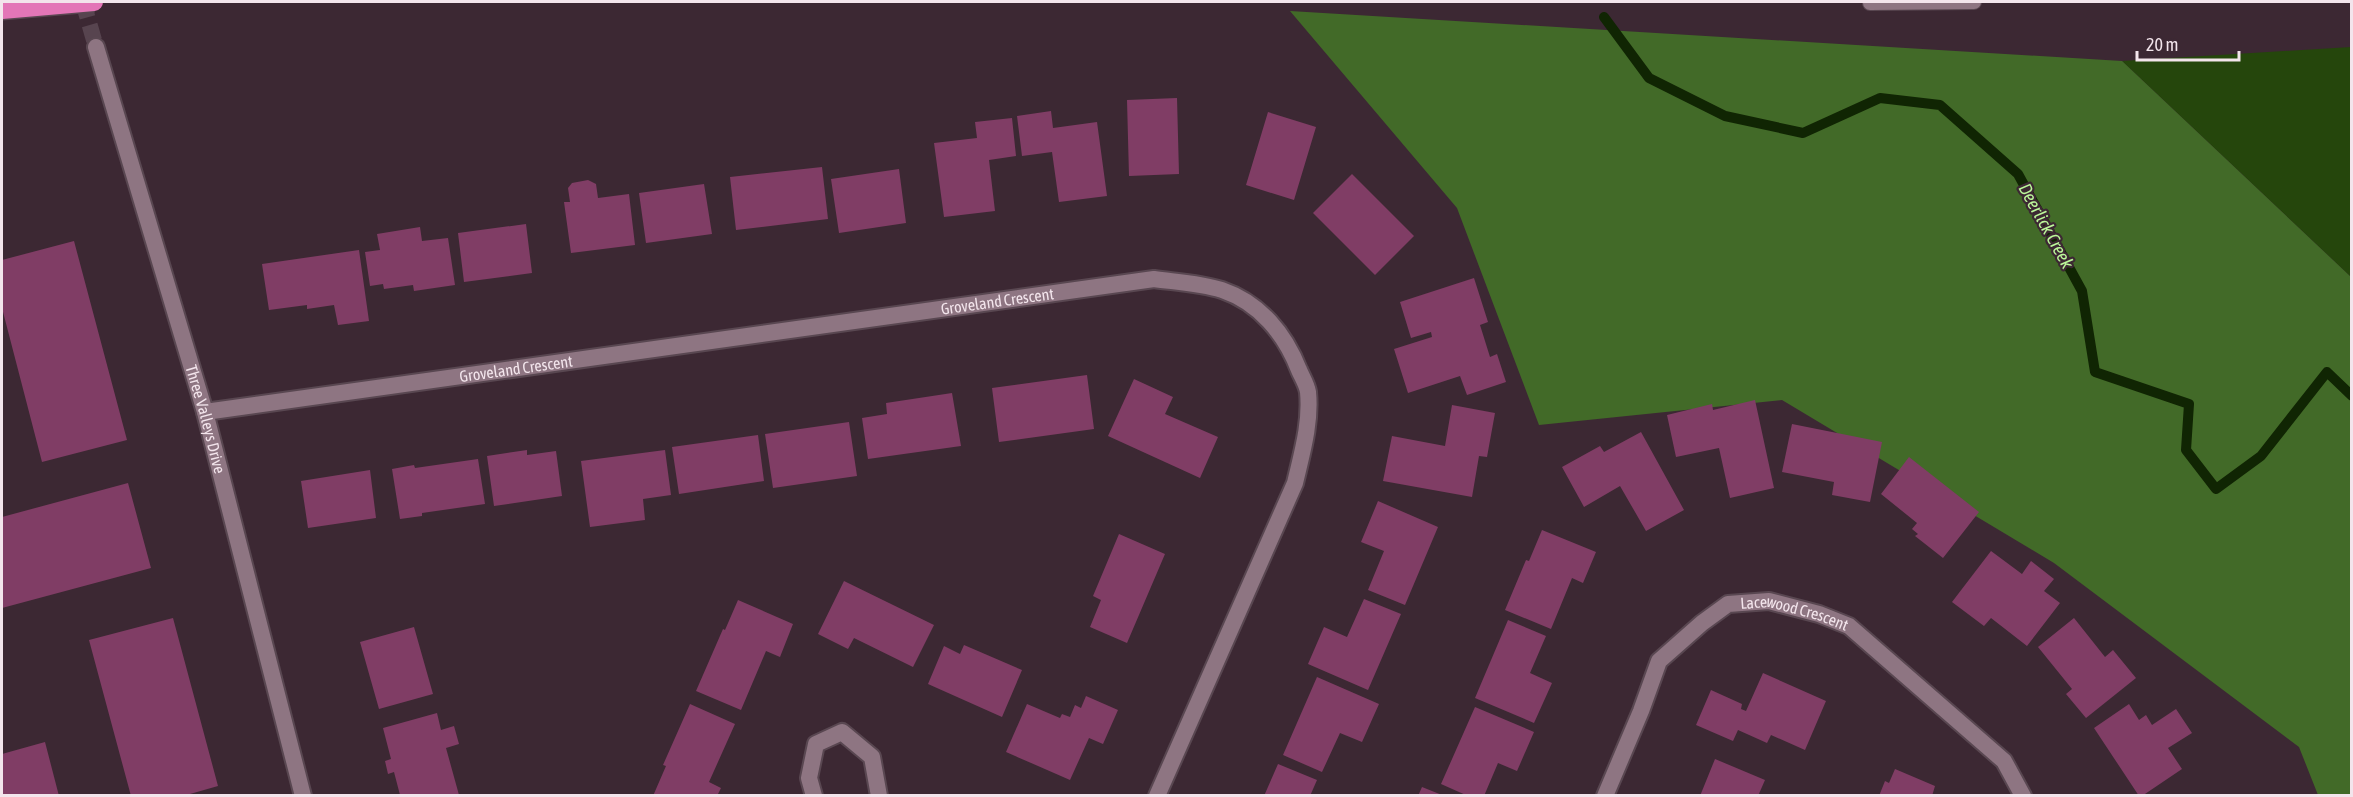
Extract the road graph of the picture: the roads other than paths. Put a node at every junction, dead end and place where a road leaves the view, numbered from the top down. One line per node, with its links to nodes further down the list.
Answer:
1 (94, 2): 4 (highway, bridge)
2 (1974, 2): 3 (lane)
3 (1870, 3)
4 (2, 10)
5 (96, 47): 6 (street, Three Valleys Drive)
6 (205, 412): 7 (street, Three Valleys Drive); 10 (street, Groveland Crescent)
7 (303, 795)
8 (814, 795): 9 (street)
9 (879, 795)
10 (1157, 795)
11 (1605, 795): 12 (street, Lacewood Crescent)
12 (2023, 795)

